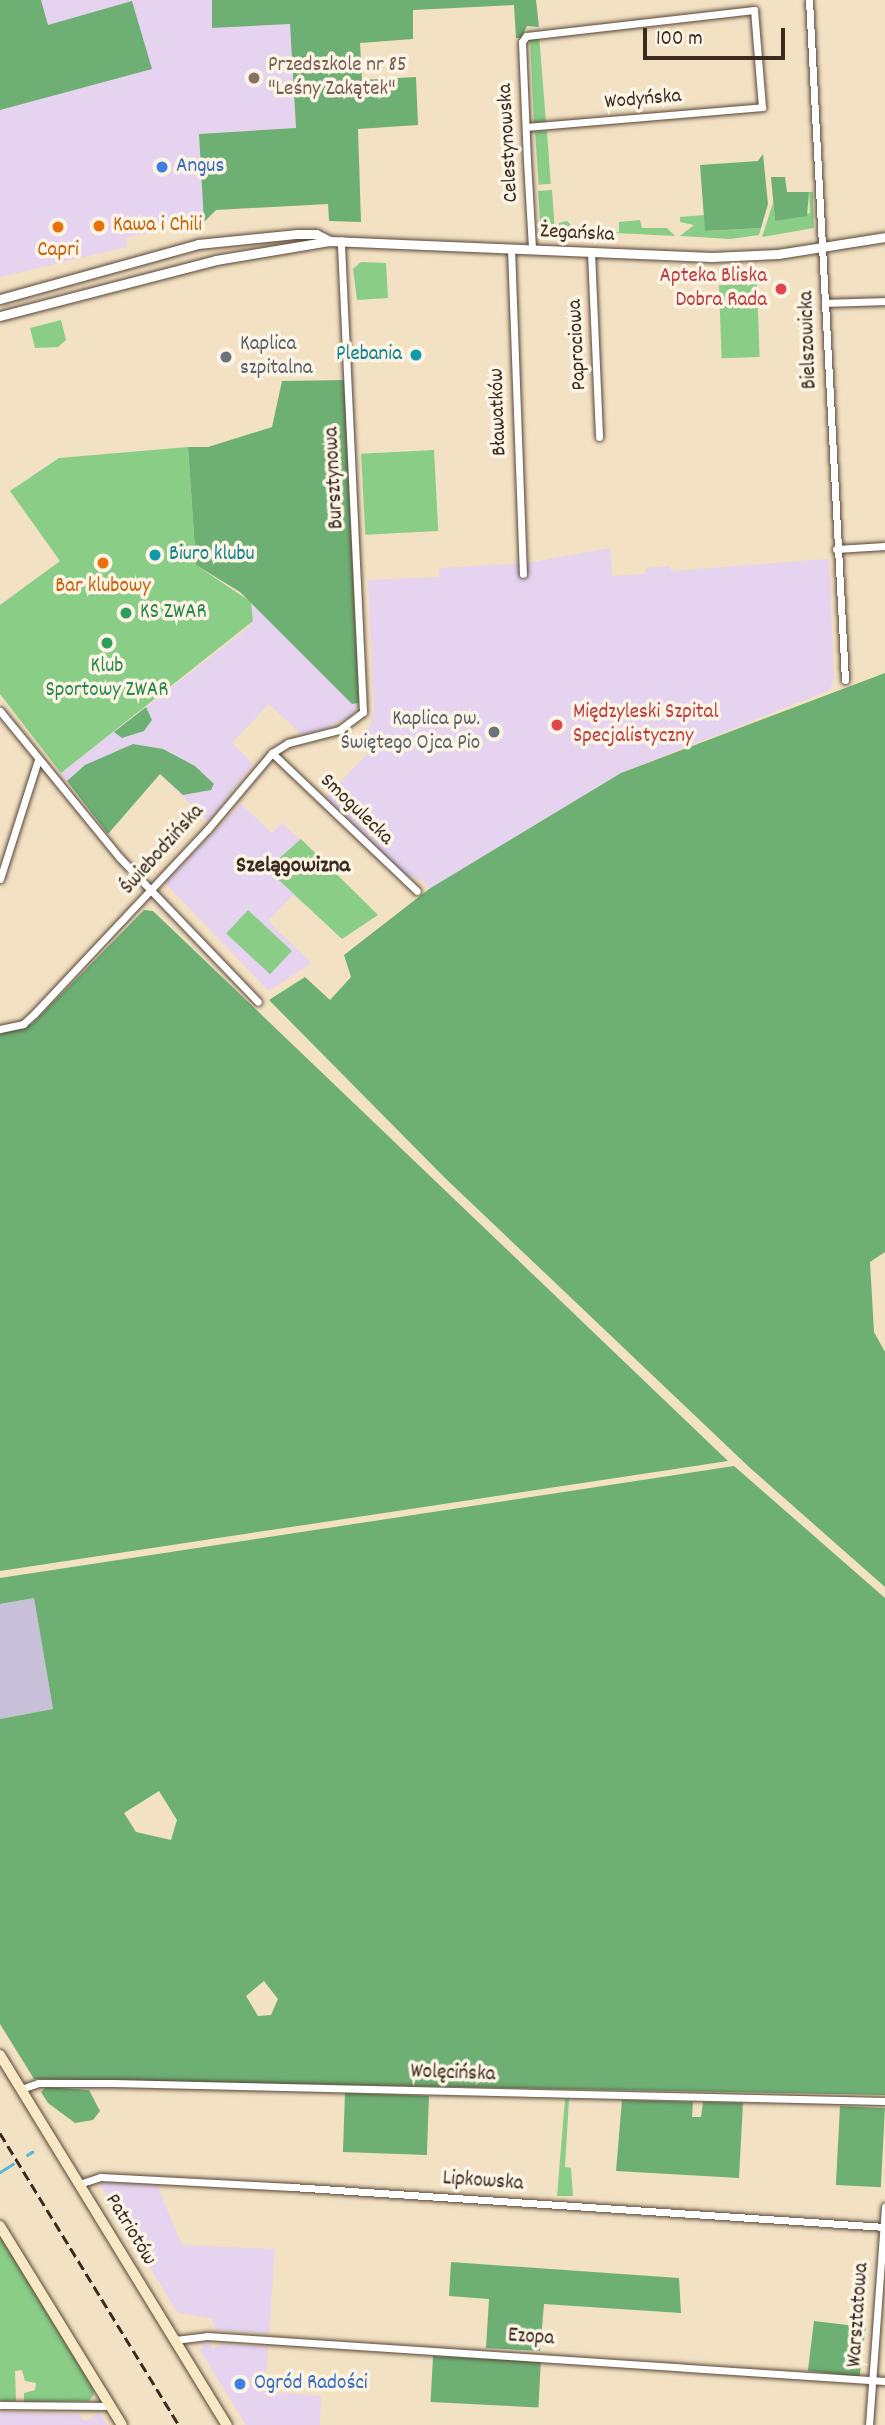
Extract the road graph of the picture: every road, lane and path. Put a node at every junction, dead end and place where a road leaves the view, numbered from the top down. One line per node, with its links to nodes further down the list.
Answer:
1 (809, 0): 7 (street, Bielszowicka)
2 (526, 36): 3 (street, Celestynowska); 3 (street, Wodyńska)
3 (526, 127): 9 (street, Celestynowska)
4 (885, 237): 7 (street, Żegańska)
5 (330, 241): 6 (street, Żegańska); 11 (street, Żegańska); 14 (street, Żegańska)
6 (341, 241): 8 (street, Żegańska); 21 (street, Bursztynowa)
7 (822, 247): 10 (street, Żegańska); 13 (street, Bielszowicka)
8 (510, 248): 9 (street, Żegańska); 18 (street, Bławatków)
9 (532, 249): 10 (street, Żegańska)
10 (591, 252): 15 (street, Paprociowa)
11 (0, 299)
12 (885, 301): 13 (street)
13 (825, 303): 17 (street, Bielszowicka)
14 (0, 316)
15 (599, 437)
16 (885, 547): 17 (street)
17 (836, 549): 19 (street, Bielszowicka)
18 (523, 574)
19 (845, 680)
20 (0, 711): 23 (street)
21 (363, 712): 22 (street, Świebodzińska)
22 (272, 753): 25 (street, Smogulecka); 26 (street, Świebodzińska)
23 (38, 760): 24 (street); 26 (street)
24 (0, 879)
25 (417, 891)
26 (150, 892): 27 (street); 28 (street, Świebodzińska)
27 (258, 1002)
28 (0, 1029)
29 (0, 2055): 30 (main road, Patriotów)
30 (21, 2089): 31 (street, Wolęcińska); 32 (main road, Patriotów)
31 (885, 2101)
32 (79, 2184): 35 (street, Lipkowska); 36 (main road, Patriotów)
33 (885, 2207): 35 (street, Warsztatowa)
34 (0, 2226): 40 (main road)
35 (884, 2227): 37 (street, Warsztatowa)
36 (174, 2340): 37 (street, Ezopa); 42 (main road, Patriotów)
37 (872, 2380): 38 (street, Ezopa); 43 (street, Warsztatowa)
38 (885, 2381)
39 (0, 2405): 40 (street)
40 (110, 2406): 41 (main road)
41 (122, 2425)
42 (227, 2425)
43 (869, 2425)

